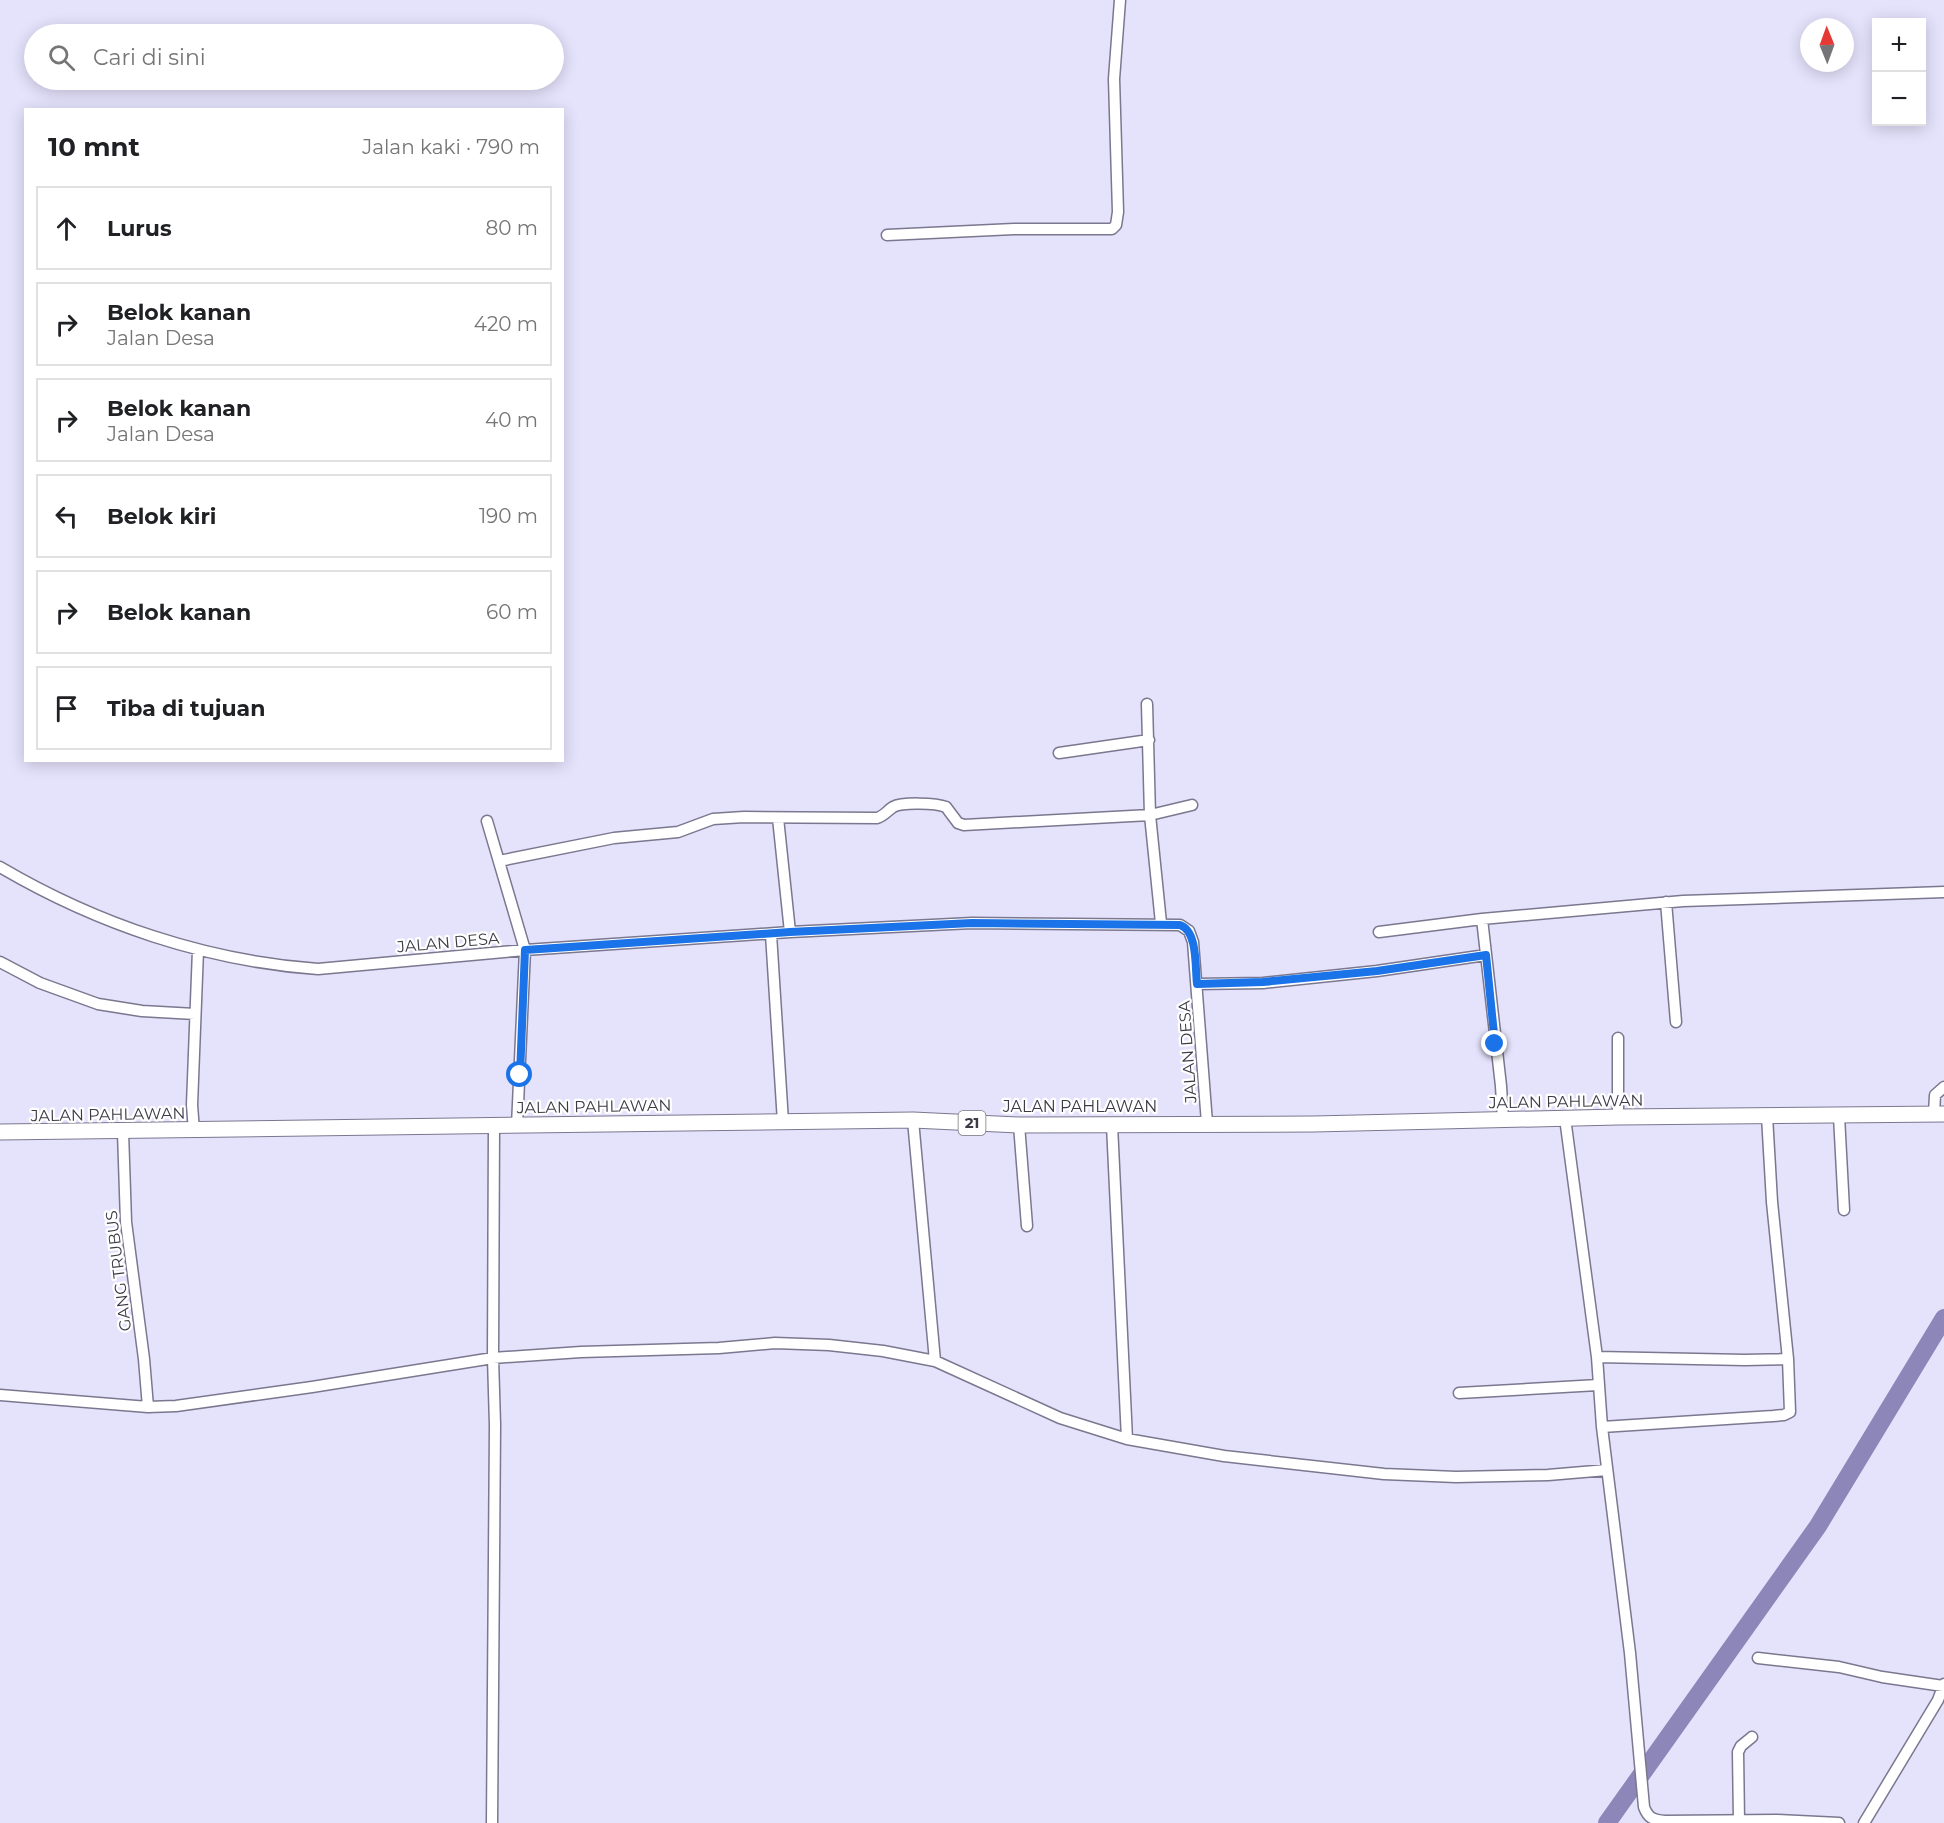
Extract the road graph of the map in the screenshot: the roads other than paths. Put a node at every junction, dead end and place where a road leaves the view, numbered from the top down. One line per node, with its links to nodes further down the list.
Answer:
1 (1120, 0): 2 (street)
2 (887, 235)
3 (1147, 704): 4 (street)
4 (1149, 740): 5 (street); 7 (street)
5 (1059, 753)
6 (1192, 805): 7 (street)
7 (1149, 815): 8 (street); 15 (street)
8 (778, 818): 10 (street); 16 (street)
9 (487, 821): 10 (street)
10 (499, 861): 20 (street)
11 (0, 867): 19 (street, JALAN DESA)
12 (1944, 892): 13 (street)
13 (1666, 902): 14 (street); 25 (street)
14 (1482, 919): 17 (street); 21 (street)
15 (1161, 923): 16 (street, JALAN DESA); 23 (street, JALAN DESA)
16 (790, 932): 18 (street, JALAN DESA)
17 (1379, 932)
18 (771, 934): 20 (street, JALAN DESA); 35 (street)
19 (198, 950): 20 (street, JALAN DESA); 24 (street)
20 (525, 950): 40 (street)
21 (1486, 955): 23 (street); 34 (street)
22 (0, 962): 24 (street)
23 (1197, 984): 36 (street, JALAN DESA)
24 (195, 1014): 41 (street)
25 (1676, 1022)
26 (1618, 1038): 32 (street)
27 (1944, 1087): 28 (street)
28 (1939, 1114): 30 (highway, JALAN PAHLAWAN / 21)
29 (1767, 1116): 30 (highway, JALAN PAHLAWAN / 21); 32 (highway, JALAN PAHLAWAN / 21); 48 (street)
30 (1839, 1116): 44 (street)
31 (1565, 1118): 32 (highway, JALAN PAHLAWAN / 21); 34 (highway, JALAN PAHLAWAN / 21); 46 (street)
32 (1618, 1118)
33 (913, 1120): 35 (highway, JALAN PAHLAWAN / 21); 38 (highway, JALAN PAHLAWAN / 21); 49 (street)
34 (1503, 1120): 36 (highway, JALAN PAHLAWAN / 21)
35 (783, 1122): 40 (highway, JALAN PAHLAWAN / 21)
36 (1207, 1123): 39 (highway, JALAN PAHLAWAN / 21)
37 (494, 1125): 40 (highway, JALAN PAHLAWAN / 21); 41 (highway, JALAN PAHLAWAN / 21); 47 (street)
38 (1019, 1125): 39 (highway, JALAN PAHLAWAN / 21); 45 (street)
39 (1112, 1125): 55 (street)
40 (517, 1126)
41 (194, 1131): 43 (highway, JALAN PAHLAWAN / 21)
42 (0, 1132): 43 (highway, JALAN PAHLAWAN / 21)
43 (123, 1132): 53 (street, GANG TRUBUS)
44 (1844, 1210)
45 (1027, 1226)
46 (1597, 1357): 48 (street); 50 (street)
47 (493, 1358): 49 (street); 53 (street); 61 (street)
48 (1788, 1359): 54 (street)
49 (935, 1361): 55 (street)
50 (1598, 1385): 51 (street); 54 (street)
51 (1459, 1393)
52 (0, 1395): 53 (street)
53 (148, 1407)
54 (1602, 1427): 56 (street)
55 (1127, 1439): 56 (street)
56 (1607, 1470): 60 (street)
57 (1758, 1659): 58 (street)
58 (1944, 1685): 63 (street)
59 (1752, 1737): 60 (street)
60 (1739, 1821): 62 (street)
61 (492, 1823)
62 (1839, 1823)
63 (1864, 1823)

